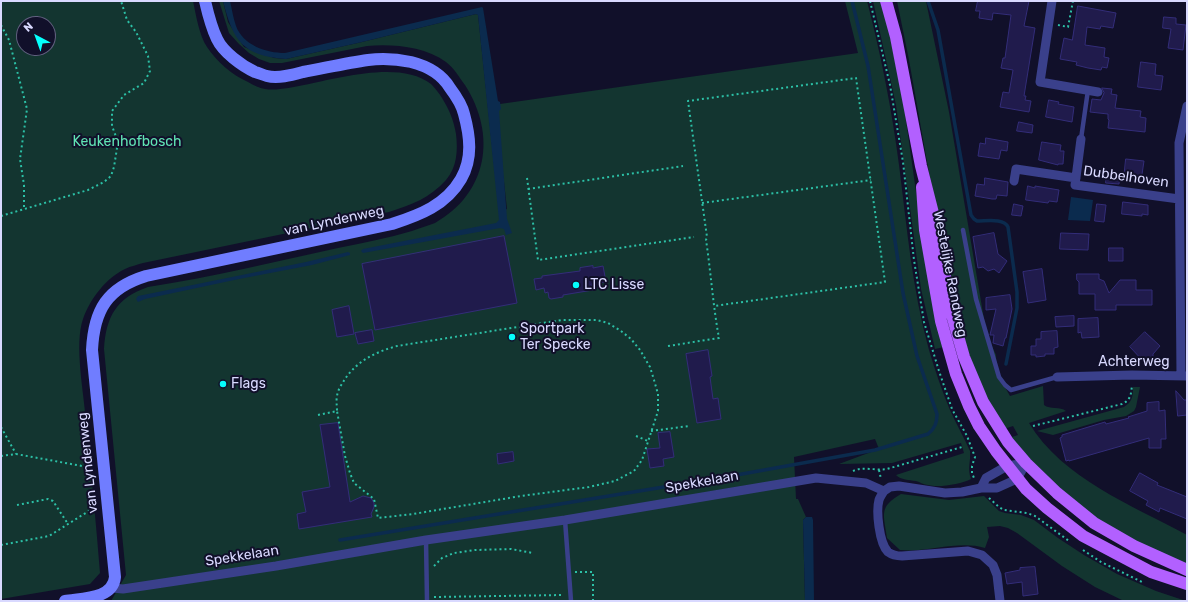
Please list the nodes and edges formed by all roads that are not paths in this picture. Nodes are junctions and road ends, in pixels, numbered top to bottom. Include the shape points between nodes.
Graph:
1 (205, 1) edge
2 (886, 1) edge
3 (1052, 1) edge
4 (1088, 90) junction
5 (1098, 92) dead end
6 (1187, 106) edge
7 (1081, 139) joint
8 (921, 166) junction
9 (1076, 178) junction
10 (1014, 181) dead end
11 (1179, 199) junction
12 (963, 230) dead end
13 (1184, 376) edge
14 (1057, 377) joint
15 (1026, 463) junction
16 (1007, 466) junction
17 (1017, 478) junction
18 (981, 488) junction
19 (884, 491) junction
20 (565, 520) junction
21 (426, 540) junction
22 (1187, 570) edge
23 (1187, 584) edge
24 (112, 588) junction
25 (427, 599) edge
26 (65, 601) edge
27 (571, 601) edge
28 (1000, 601) edge

1 - 24 street, van Lyndenweg via 217,40 242,64 267,76 284,76 379,59 421,64 437,73 447,83 464,111 470,157 466,172 457,186 427,211 411,218 146,276 130,281 116,290 106,301 95,323 92,350 115,577
2 - 8 main road, Westelijke Randweg via 896,37
3 - 4 street via 1040,82
4 - 5 street
4 - 7 lane
6 - 11 street, Achterweg via 1179,144
7 - 9 street, Dubbelhoven
8 - 15 main road, Westelijke Randweg via 936,225 952,315 964,357 983,402 1008,442
8 - 16 main road, Westelijke Randweg via 925,230 941,321 956,374 980,426
9 - 10 street, Dubbelhoven via 1016,169
9 - 11 street, Dubbelhoven via 1075,185
11 - 13 street, Achterweg
12 - 14 lane, Achterweg via 976,299 999,377 1011,390
13 - 14 street, Achterweg
15 - 16 street
15 - 17 street
15 - 22 main road, Westelijke Randweg via 1094,523 1134,546
16 - 17 main road, Westelijke Randweg
16 - 18 street via 986,478
17 - 18 street via 997,488
17 - 23 main road, Westelijke Randweg via 1047,508 1083,536 1151,572
18 - 19 street via 945,493 899,486
19 - 20 street, Spekkelaan via 866,484 816,478
19 - 28 street via 879,500 878,511 880,537 888,552 895,556 968,552 982,555 997,575
20 - 21 street, Spekkelaan
20 - 27 lane
21 - 24 street, Spekkelaan via 123,590
21 - 25 lane
24 - 26 street, Spekkelaan via 98,596

